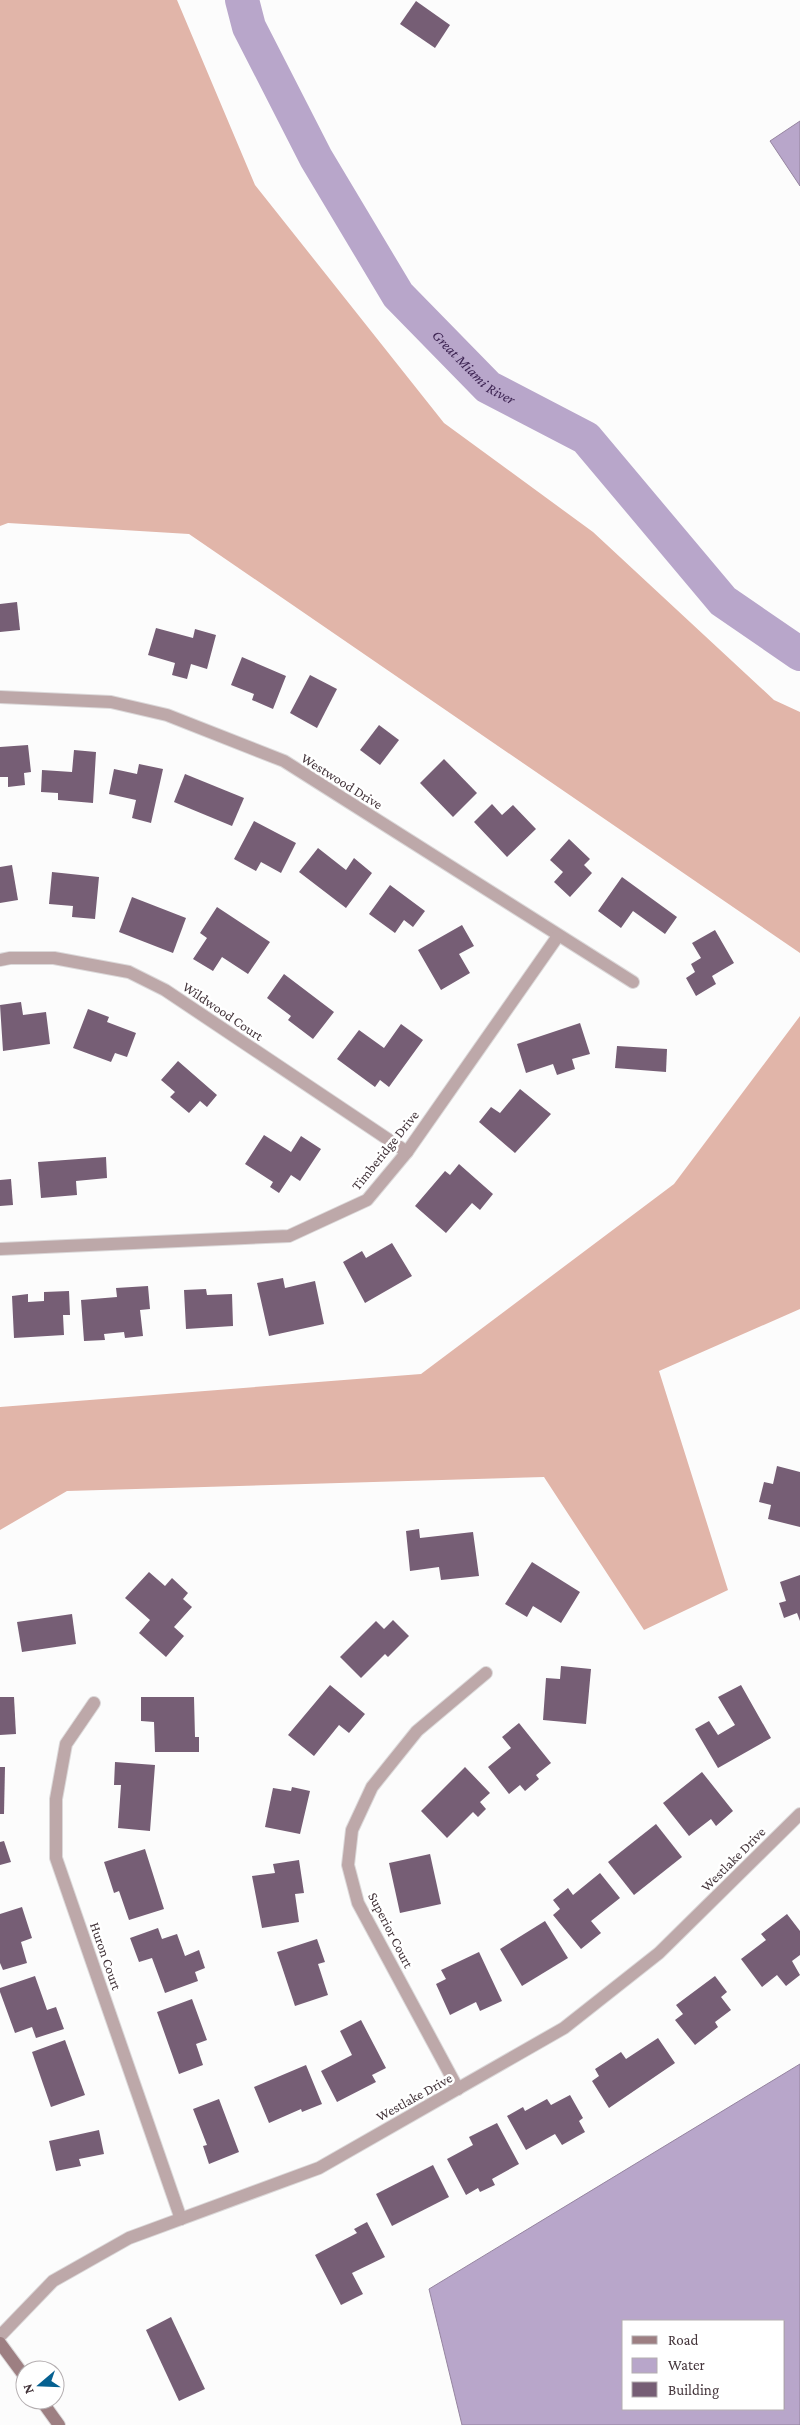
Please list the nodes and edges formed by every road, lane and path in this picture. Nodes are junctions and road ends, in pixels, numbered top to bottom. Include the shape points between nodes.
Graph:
1 (0, 697) edge
2 (558, 936) junction
3 (0, 960) edge
4 (633, 982) dead end
5 (406, 1152) junction
6 (0, 1249) edge
7 (486, 1673) dead end
8 (94, 1703) dead end
9 (800, 1814) edge
10 (458, 2090) junction
11 (180, 2219) junction
12 (0, 2336) edge
13 (0, 2343) edge
14 (15, 2363) edge
15 (48, 2410) edge
16 (59, 2425) edge

1 - 2 street, Westwood Drive via 111,702 167,715 284,761
2 - 4 street, Westwood Drive
2 - 5 street, Timberidge Drive
3 - 5 street, Wildwood Court via 54,958 129,972 166,990
5 - 6 street, Timberidge Drive via 367,1200 289,1236
7 - 10 street, Superior Court via 416,1731 372,1787 352,1830 348,1865 358,1903
8 - 11 street, Huron Court via 66,1744 56,1799 56,1858
9 - 10 street, Westlake Drive via 659,1953 564,2028
10 - 11 street, Westlake Drive via 319,2168
11 - 12 street, Westlake Drive via 129,2238 53,2281
13 - 14 main road
15 - 16 main road

